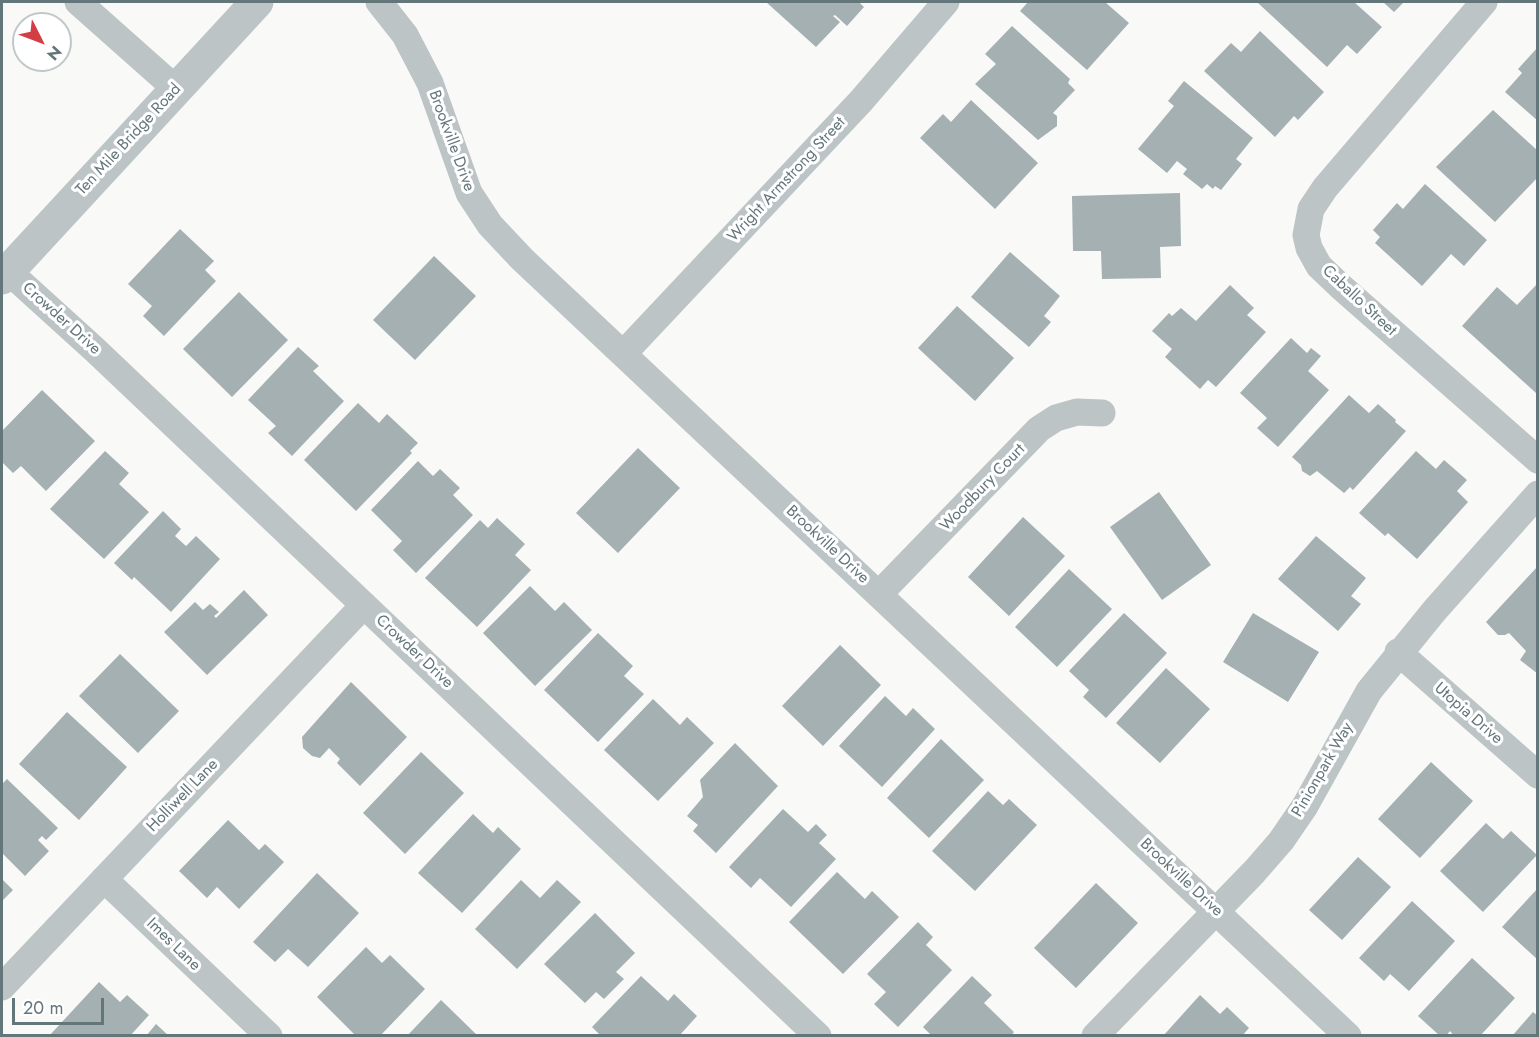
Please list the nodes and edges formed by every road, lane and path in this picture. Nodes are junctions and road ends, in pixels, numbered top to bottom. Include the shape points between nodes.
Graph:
1 (78, 2) edge
2 (257, 2) edge
3 (380, 2) edge
4 (946, 2) edge
5 (1484, 2) edge
6 (176, 89) junction
7 (5, 275) edge
8 (622, 354) junction
9 (1102, 413) dead end
10 (1538, 460) edge
11 (1538, 494) edge
12 (879, 594) junction
13 (364, 605) junction
14 (1398, 652) junction
15 (1538, 775) edge
16 (104, 879) junction
17 (1217, 912) junction
18 (2, 987) edge
19 (269, 1035) edge
20 (818, 1035) edge
21 (1095, 1035) edge
22 (1348, 1035) edge

1 - 6 street
2 - 6 street, Ten Mile Bridge Road
3 - 8 street, Brookville Drive via 405,35 430,83 469,193 490,225
4 - 8 street, Wright Armstrong Street via 861,101
5 - 10 street, Caballo Street via 1325,188 1311,209 1306,235 1319,266
6 - 7 street, Ten Mile Bridge Road
7 - 13 street, Crowder Drive via 102,357
8 - 12 street, Brookville Drive
9 - 12 street, Woodbury Court via 1077,412 1056,418 1039,429
11 - 14 street, Pinionpark Way
12 - 17 street, Brookville Drive
13 - 16 street, Holliwell Lane
13 - 20 street, Crowder Drive
14 - 15 street, Utopia Drive
14 - 17 street, Pinionpark Way via 1369,691 1305,806 1254,873
16 - 18 street, Holliwell Lane
16 - 19 street, Imes Lane
17 - 21 street, Pinionpark Way
17 - 22 street, Brookville Drive

